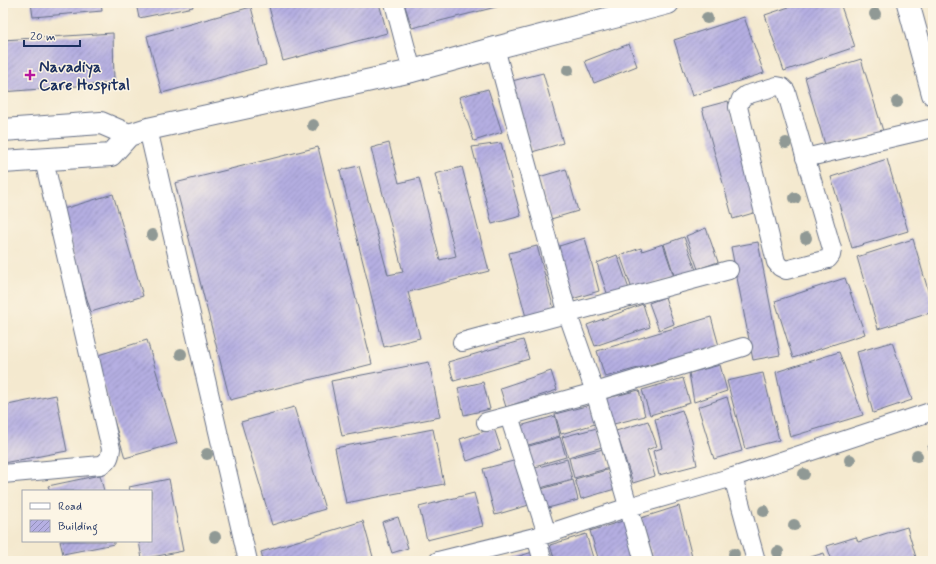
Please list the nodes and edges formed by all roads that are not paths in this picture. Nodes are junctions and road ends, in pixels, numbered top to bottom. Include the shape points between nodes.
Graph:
1 (394, 3) edge
2 (668, 3) edge
3 (908, 3) edge
4 (495, 48) junction
5 (412, 71) junction
6 (933, 94) edge
7 (933, 128) edge
8 (3, 130) edge
9 (139, 132) junction
10 (805, 158) junction
11 (44, 160) junction
12 (3, 162) edge
13 (729, 270) dead end
14 (568, 315) junction
15 (462, 342) dead end
16 (743, 347) dead end
17 (595, 392) junction
18 (933, 412) edge
19 (509, 416) junction
20 (486, 422) dead end
21 (3, 474) edge
22 (734, 477) junction
23 (630, 507) junction
24 (541, 536) junction
25 (445, 560) edge
26 (248, 561) edge
27 (543, 561) edge
28 (644, 561) edge
29 (756, 561) edge

1 - 5 street
2 - 4 street
3 - 6 street
4 - 5 street
4 - 14 street
5 - 9 street
7 - 10 street
8 - 9 street via 101,123
9 - 11 street via 111,155
9 - 26 street
10 - 10 street via 832,249 831,255 828,259 786,270 776,262 738,107 741,99 746,95 776,86 782,87 786,91
11 - 12 street
11 - 21 street via 111,449 107,462 101,465
13 - 14 street
14 - 15 street
14 - 17 street
16 - 17 street
17 - 19 street
17 - 23 street
18 - 22 street
19 - 20 street
19 - 24 street
22 - 23 street
22 - 29 street
23 - 24 street
23 - 28 street
24 - 25 street
24 - 27 street

